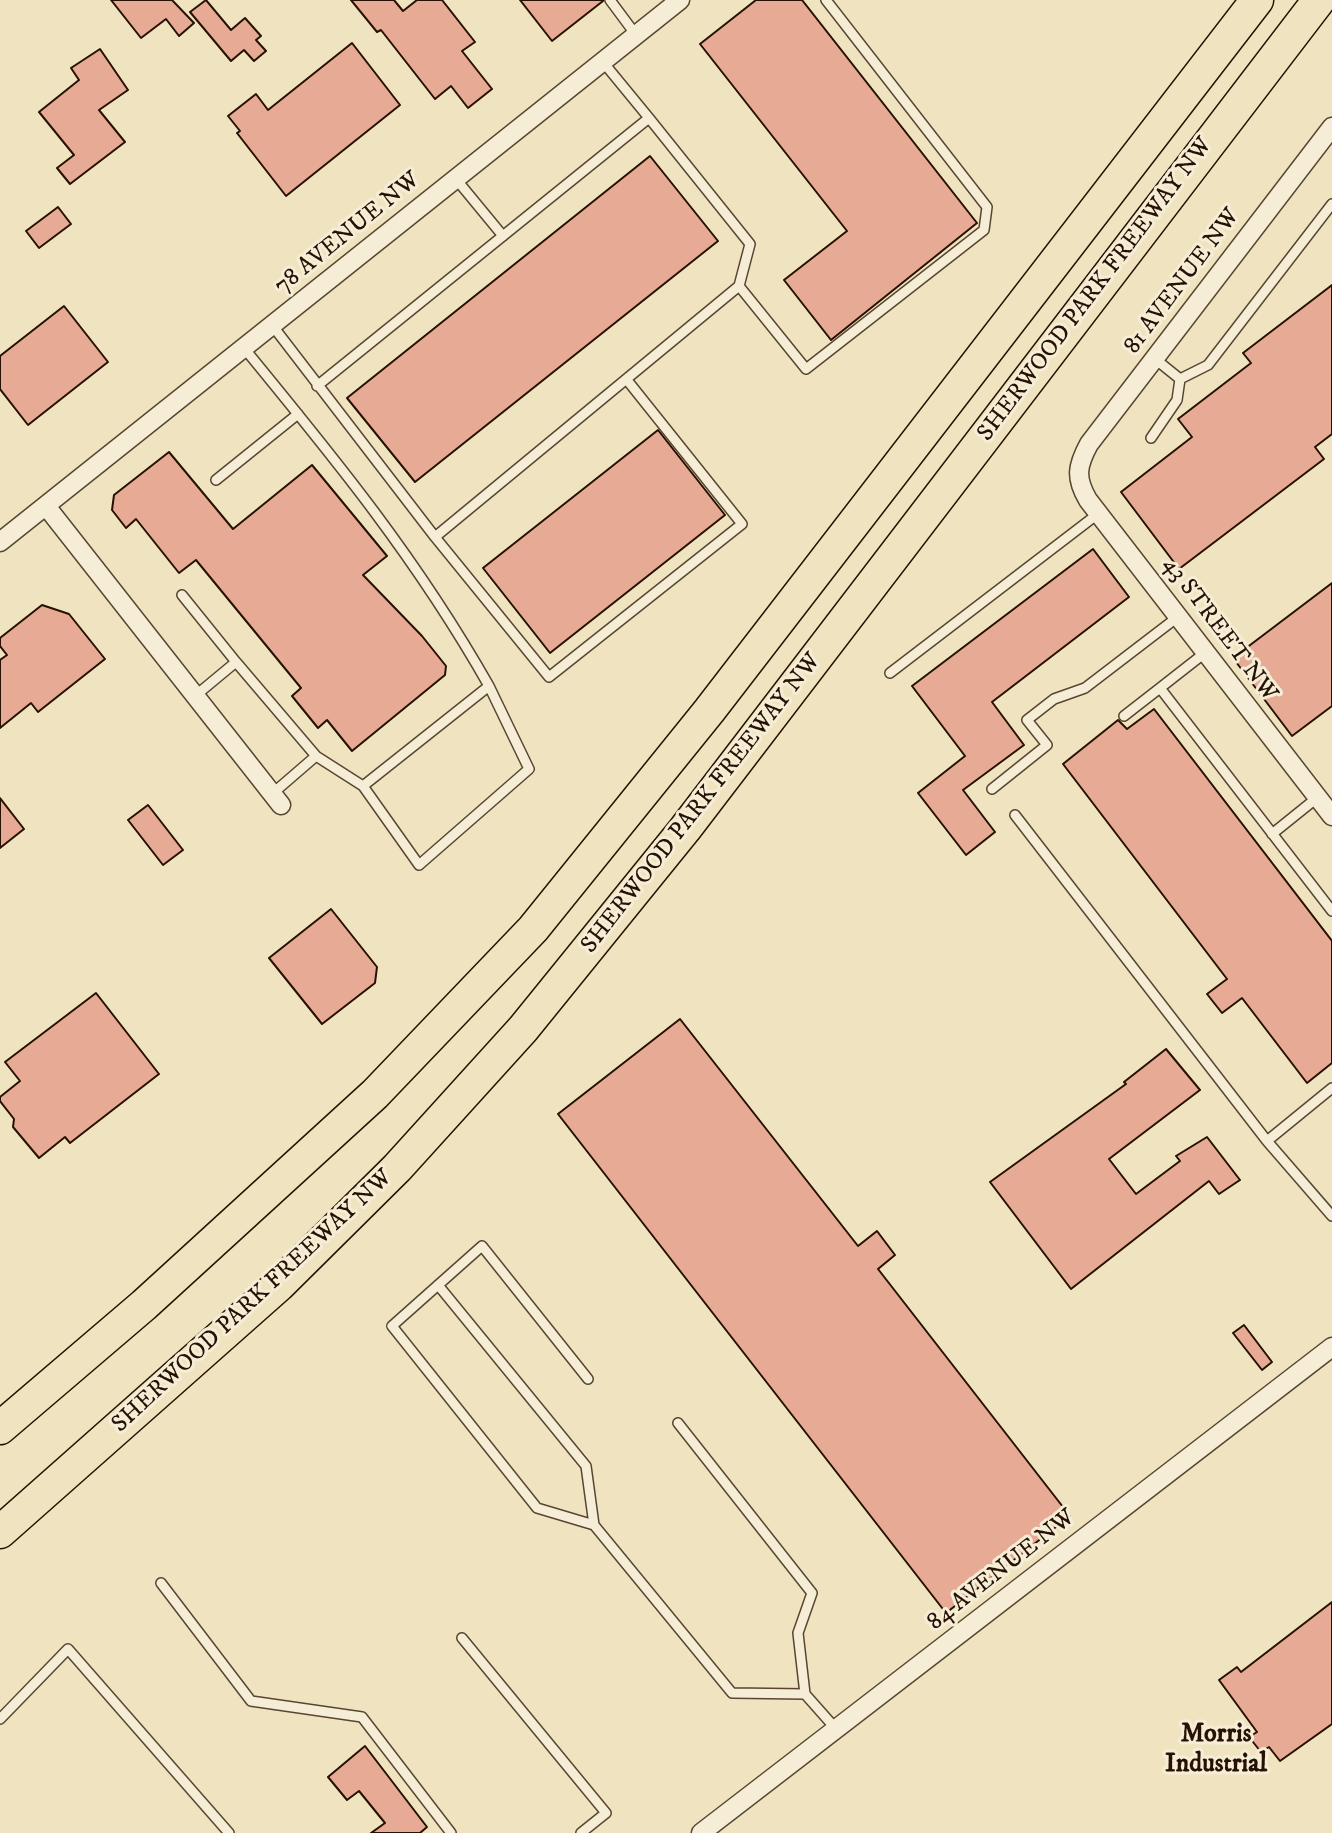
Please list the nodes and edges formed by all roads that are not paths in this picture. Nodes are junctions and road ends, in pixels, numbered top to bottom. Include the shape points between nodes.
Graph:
1 (610, 0) edge
2 (680, 0) edge
3 (826, 0) edge
4 (1257, 0) edge
5 (1319, 0) edge
6 (636, 35) junction
7 (603, 61) junction
8 (649, 118) junction
9 (1332, 127) edge
10 (456, 179) junction
11 (1332, 204) edge
12 (503, 236) junction
13 (739, 286) junction
14 (272, 325) junction
15 (244, 348) junction
16 (1154, 358) junction
17 (1180, 379) junction
18 (627, 380) junction
19 (317, 386) junction
20 (298, 414) junction
21 (1151, 438) dead end
22 (1077, 469) joint
23 (216, 480) dead end
24 (46, 506) junction
25 (1099, 513) junction
26 (435, 537) junction
27 (0, 542) edge
28 (182, 595) dead end
29 (1179, 616) junction
30 (1206, 652) junction
31 (236, 662) junction
32 (890, 673) dead end
33 (489, 686) junction
34 (1160, 688) junction
35 (195, 696) junction
36 (1124, 716) dead end
37 (316, 756) junction
38 (363, 786) junction
39 (992, 789) dead end
40 (277, 800) joint
41 (1326, 804) edge
42 (1015, 815) dead end
43 (1272, 834) junction
44 (1332, 911) edge
45 (1332, 1088) edge
46 (1267, 1141) junction
47 (1332, 1216) edge
48 (438, 1285) junction
49 (144, 1305) junction
50 (1332, 1347) edge
51 (588, 1379) dead end
52 (0, 1405) edge
53 (678, 1423) dead end
54 (0, 1428) edge
55 (594, 1525) junction
56 (0, 1532) edge
57 (161, 1583) dead end
58 (462, 1638) dead end
59 (805, 1694) junction
60 (0, 1719) edge
61 (836, 1729) junction
62 (229, 1833) edge
63 (451, 1833) edge
64 (581, 1833) edge
65 (701, 1833) edge

1 - 6 lane
2 - 6 street, 78 AVENUE NW
3 - 13 lane via 987,207 988,219 984,230 806,369
4 - 49 highway, SHERWOOD PARK FREEWAY NW via 709,711 533,929 375,1094
5 - 56 highway, SHERWOOD PARK FREEWAY NW via 705,803 523,1029 397,1168 279,1285
6 - 7 street, 78 AVENUE NW
7 - 8 lane
7 - 10 street, 78 AVENUE NW
8 - 12 lane
8 - 13 lane via 750,244
9 - 16 street, 81 AVENUE NW
10 - 12 lane
10 - 14 street, 78 AVENUE NW
11 - 17 lane via 1208,365
12 - 19 lane
13 - 18 lane
14 - 15 street, 78 AVENUE NW
14 - 19 lane
15 - 20 lane
15 - 24 street, 78 AVENUE NW
16 - 17 lane
16 - 22 street, 81 AVENUE NW via 1089,444
17 - 21 lane via 1177,400
18 - 26 lane
18 - 26 lane via 742,524 549,677
19 - 26 lane
20 - 23 lane
20 - 33 lane via 384,520 446,609
22 - 25 street, 43 STREET NW via 1081,487
24 - 27 street, 78 AVENUE NW
24 - 35 street
25 - 29 street, 43 STREET NW
25 - 32 lane
28 - 31 lane
29 - 30 street, 43 STREET NW
29 - 39 lane via 1085,688 1054,699 1027,720 1047,745
30 - 34 lane
30 - 41 street, 43 STREET NW
31 - 35 lane
31 - 37 lane
33 - 38 lane
33 - 38 lane via 529,769 419,865
34 - 36 lane
34 - 43 lane
35 - 40 street
37 - 38 lane
37 - 40 lane
41 - 43 lane
42 - 46 lane
43 - 44 lane
45 - 46 lane
46 - 47 lane
48 - 51 lane via 482,1246
48 - 55 lane via 586,1466
48 - 55 lane via 392,1326 537,1508
49 - 52 highway
49 - 54 highway, SHERWOOD PARK FREEWAY NW
50 - 61 street, 84 AVENUE NW
53 - 59 lane via 812,1593 798,1633
55 - 59 lane via 732,1693
57 - 63 lane via 251,1701 362,1717
58 - 64 lane via 606,1813
59 - 61 lane
60 - 62 lane via 68,1649
61 - 65 street, 84 AVENUE NW

